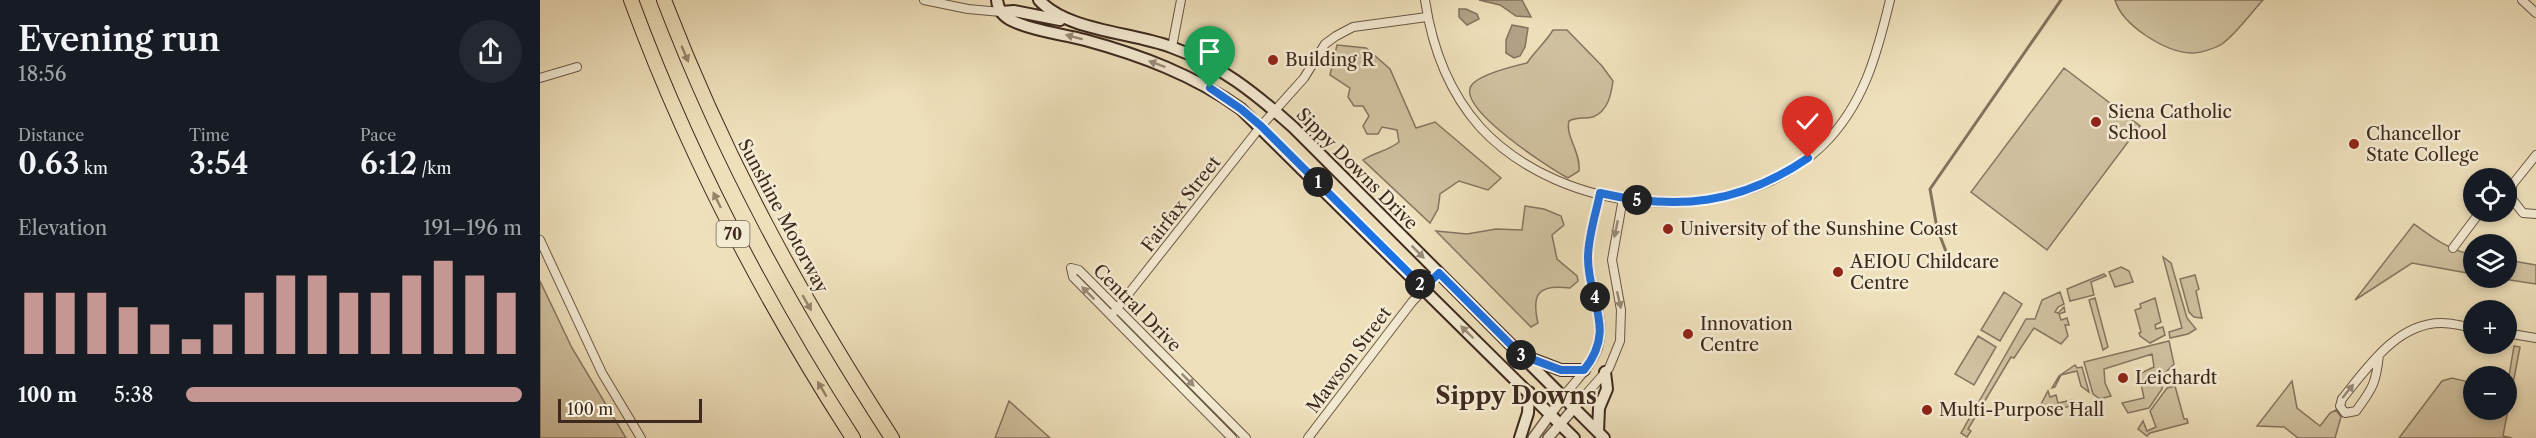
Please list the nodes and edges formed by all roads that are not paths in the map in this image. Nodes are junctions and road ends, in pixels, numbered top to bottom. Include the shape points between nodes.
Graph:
1 (631, 0) edge
2 (664, 0) edge
3 (924, 0) edge
4 (997, 0) edge
5 (1012, 0) edge
6 (1039, 0) edge
7 (1181, 0) edge
8 (1425, 0) edge
9 (1890, 0) edge
10 (2522, 0) edge
11 (1001, 12) junction
12 (2536, 13) edge
13 (1427, 17) junction
14 (1070, 21) junction
15 (1172, 47) junction
16 (577, 67) dead end
17 (540, 78) edge
18 (1274, 110) junction
19 (1261, 126) junction
20 (2536, 155) edge
21 (2517, 178) edge
22 (1600, 193) junction
23 (1623, 198) junction
24 (2517, 207) edge
25 (2536, 214) edge
26 (2472, 222) edge
27 (540, 240) edge
28 (2453, 248) dead end
29 (1439, 273) junction
30 (1424, 288) junction
31 (1114, 313) junction
32 (2463, 326) edge
33 (2517, 335) edge
34 (2536, 338) edge
35 (1521, 355) junction
36 (2379, 355) junction
37 (1584, 370) junction
38 (1605, 372) junction
39 (1529, 392) junction
40 (1563, 397) junction
41 (1574, 408) junction
42 (1551, 415) junction
43 (1560, 424) junction
44 (1601, 435) edge
45 (641, 438) edge
46 (854, 438) edge
47 (892, 438) edge
48 (1232, 438) edge
49 (1246, 438) edge
50 (1308, 438) edge
51 (1520, 438) edge
52 (1533, 438) edge
53 (1548, 438) edge
54 (1574, 438) edge

46 -> 1 highway, 70 via 729,227 672,104
2 -> 47 highway, Sunshine Motorway / 70 via 723,142 773,242
3 - 11 street
4 - 11 main road
5 - 11 main road via 1009,8
6 - 14 main road, Sippy Downs Drive
7 - 15 street
8 - 13 street
9 - 23 street via 1879,49 1865,84 1832,135 1808,158 1762,184 1714,199 1671,203
10 - 12 street
11 - 14 main road
19 -> 11 main road, Sippy Downs Drive via 1223,96 1182,74 1088,41 1017,23
13 - 18 street, Fairfax Street via 1365,25 1336,36 1320,50 1304,78
13 - 22 street via 1447,77 1481,127 1532,168
14 - 15 main road, Sippy Downs Drive
15 - 18 main road, Sippy Downs Drive via 1234,78
16 - 17 street
18 - 19 street, Fairfax Street
18 -> 29 main road, Sippy Downs Drive
19 - 30 main road, Sippy Downs Drive
19 - 31 street, Fairfax Street
20 - 21 street
22 - 23 street
22 - 37 street via 1588,256 1601,332 1597,350
23 -> 38 street via 1612,260 1622,329 1617,351
24 - 25 street via 2523,213
26 - 28 street
27 - 45 street via 602,373
29 - 30 street, Mawson Street
29 - 35 main road, Sippy Downs Drive
39 -> 30 main road, Sippy Downs Drive
30 - 50 street, Mawson Street
31 -> 31 street, Central Drive via 1073,277 1071,268 1078,270
31 - 48 street, Central Drive
31 -> 49 street, Central Drive
32 - 36 street via 2442,323 2422,327 2396,340
33 - 34 street
35 - 37 main road via 1561,370
35 - 40 main road, Sippy Downs Drive
36 -> 36 street via 2372,389 2356,411 2345,413 2340,406 2342,399
37 - 40 street
38 - 41 street
38 - 44 main road via 1607,389 1599,408
39 - 42 main road, Sippy Downs Drive
39 - 51 main road via 1528,413
40 - 41 main road, Sippy Downs Drive
40 - 42 street
41 - 43 street
41 - 44 main road, Sippy Downs Drive
42 - 43 main road, Sippy Downs Drive
42 - 52 street
43 - 53 street
43 - 54 main road, Sippy Downs Drive

